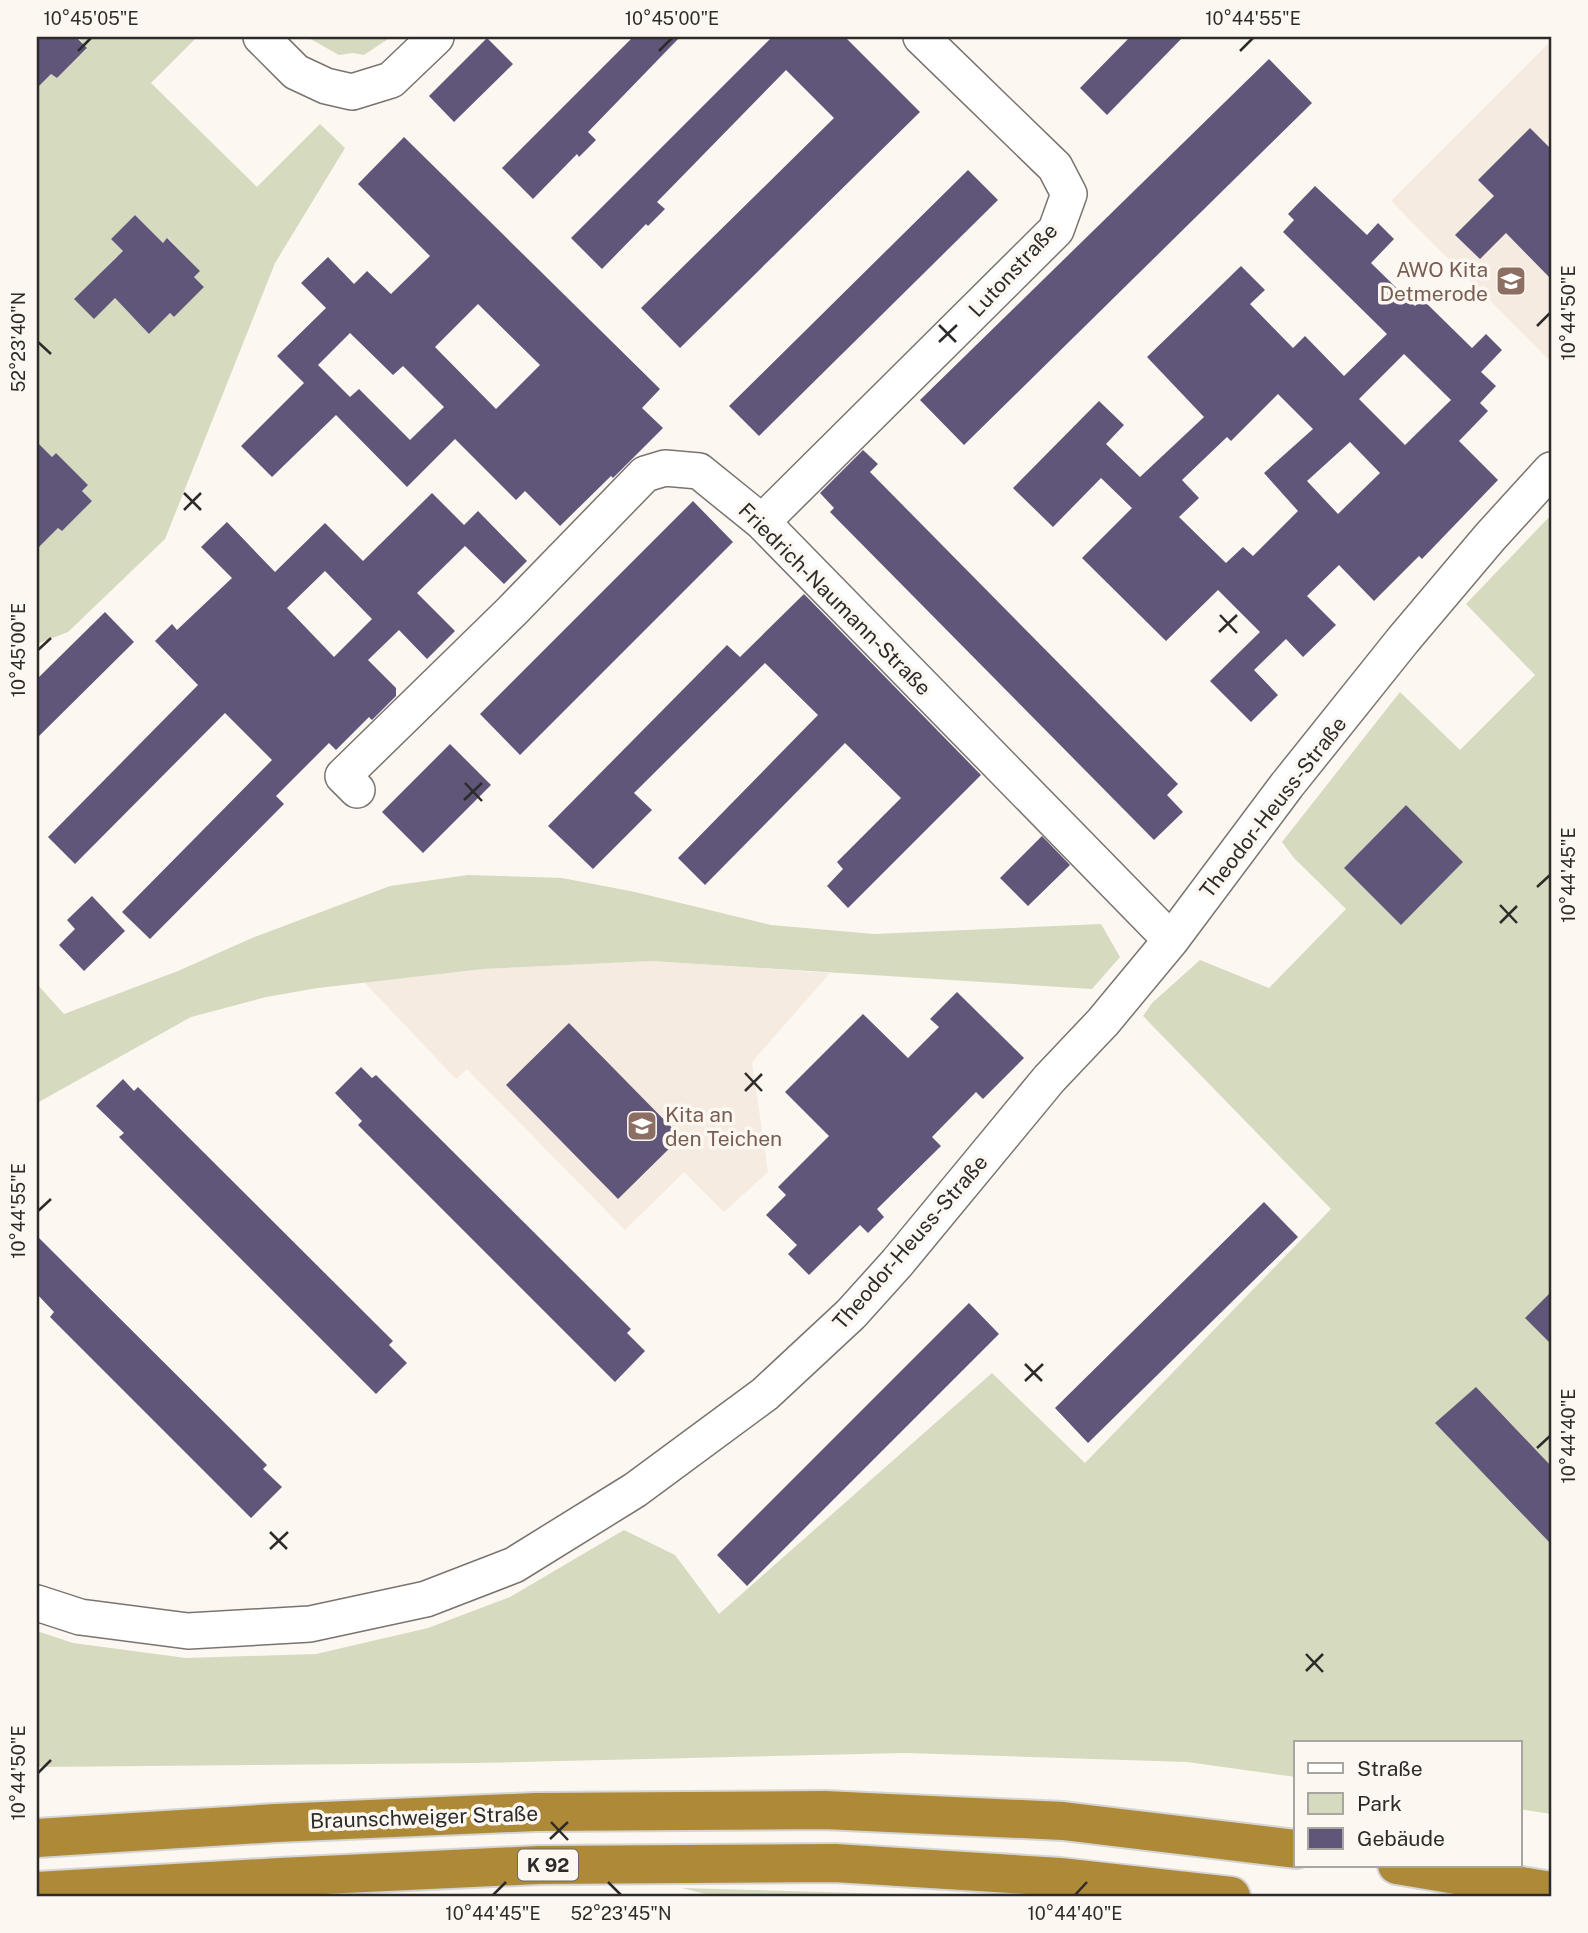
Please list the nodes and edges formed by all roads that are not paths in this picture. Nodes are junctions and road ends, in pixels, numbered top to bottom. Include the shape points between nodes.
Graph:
1 (261, 37) edge
2 (436, 37) edge
3 (920, 37) edge
4 (1551, 470) edge
5 (762, 522) junction
6 (357, 790) dead end
7 (1171, 940) junction
8 (37, 1603) edge
9 (37, 1838) edge
10 (1294, 1849) edge
11 (1409, 1867) edge
12 (37, 1891) edge
13 (1551, 1891) edge
14 (1231, 1896) edge

1 - 2 street via 296,72 352,92 391,80
3 - 5 street, Lutonstraße via 1055,167 1069,194 1056,230
4 - 7 street, Theodor-Heuss-Straße via 1402,640
5 - 6 street, Friedrich-Naumann-Straße via 699,471 665,468 645,474 343,776
5 - 7 street, Friedrich-Naumann-Straße
7 - 8 street, Theodor-Heuss-Straße via 851,1314 754,1402 635,1490 514,1565 426,1599 310,1624 188,1631 79,1617
9 - 10 highway, Braunschweiger Straße via 536,1812 824,1810 1063,1821
11 - 13 highway
12 - 14 highway, K 92 via 539,1865 835,1863 1060,1877

